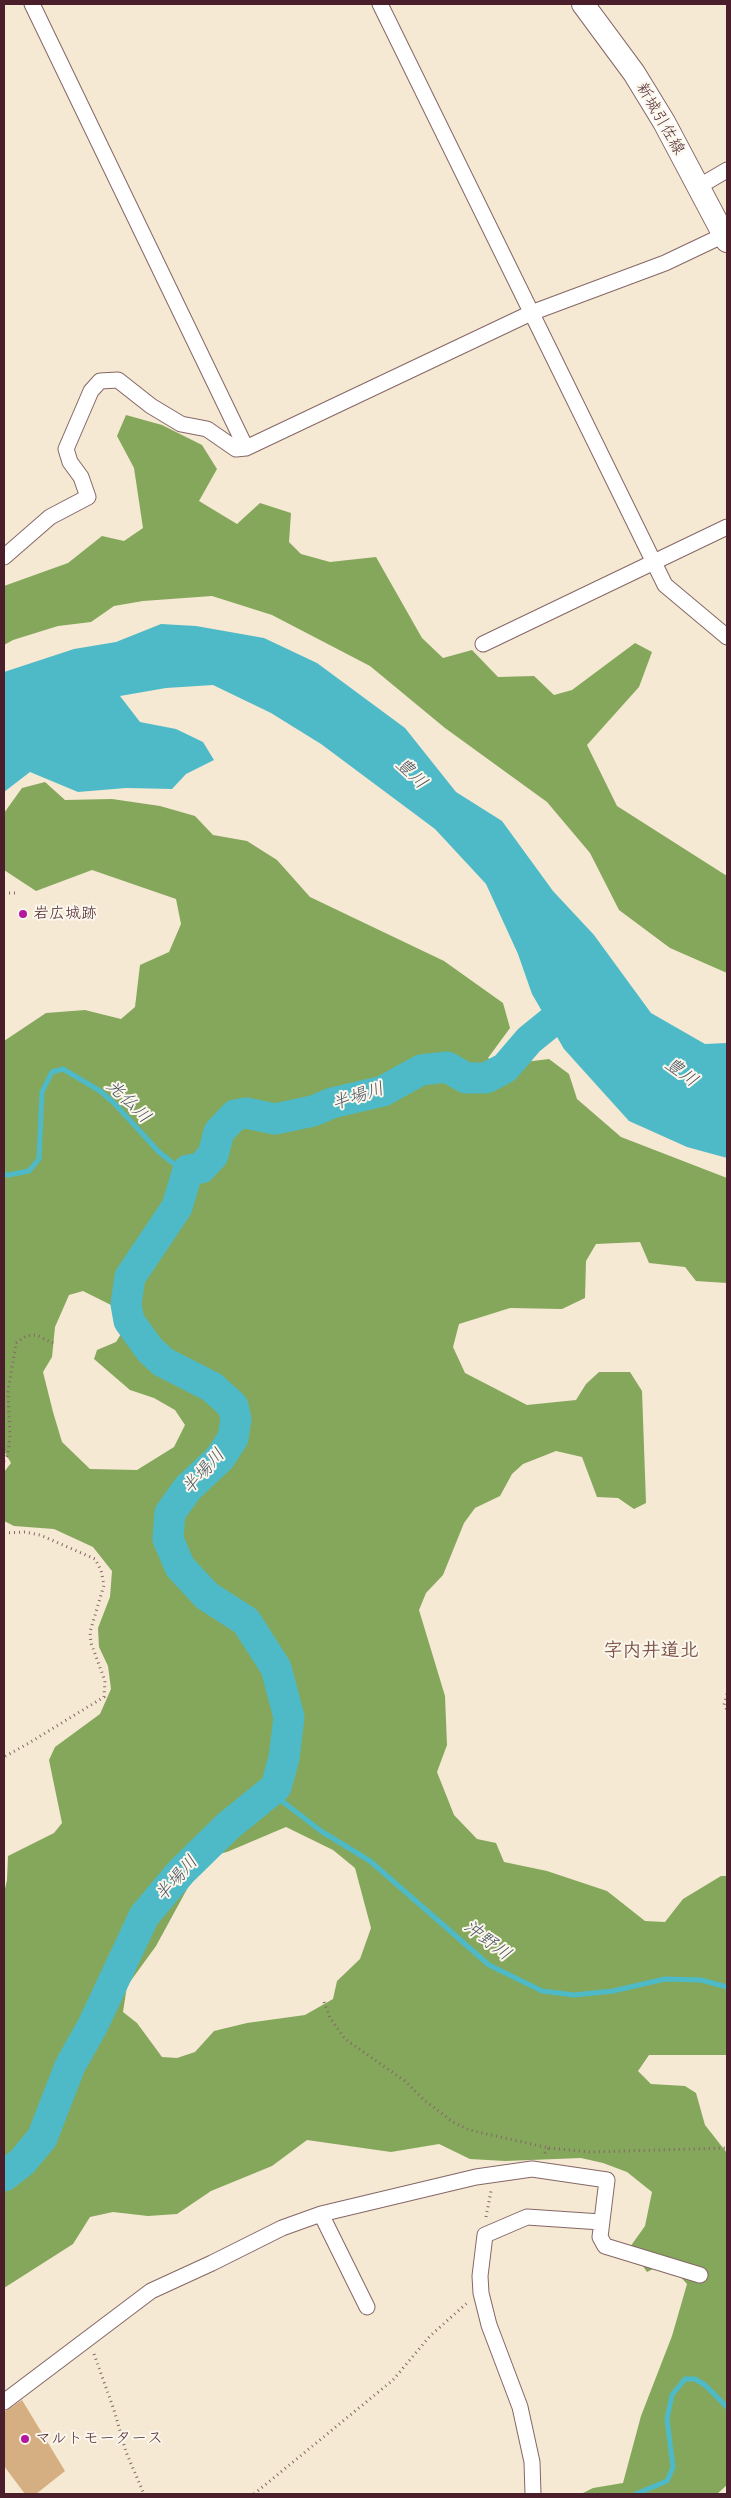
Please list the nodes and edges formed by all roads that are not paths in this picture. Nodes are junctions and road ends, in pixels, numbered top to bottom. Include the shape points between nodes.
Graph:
1 (32, 4) edge
2 (380, 4) edge
3 (583, 4) edge
4 (727, 170) edge
5 (698, 186) junction
6 (726, 238) edge
7 (531, 313) junction
8 (246, 448) junction
9 (727, 527) edge
10 (4, 557) edge
11 (654, 563) junction
12 (727, 637) edge
13 (483, 644) dead end
14 (321, 2214) junction
15 (601, 2222) junction
16 (700, 2275) dead end
17 (367, 2307) dead end
18 (4, 2402) edge
19 (533, 2494) edge

1 - 8 street
2 - 7 street
3 - 5 main road, 新城引佐線 via 634,74
4 - 5 street
5 - 6 main road, 新城引佐線
6 - 7 street
7 - 8 street
7 - 11 street
8 - 10 street via 236,449 207,429 181,424 118,380 100,380 90,391 66,449 88,496 50,517
9 - 11 street
11 - 12 street via 665,585
11 - 13 street
14 - 15 street via 411,2191 532,2169 607,2180
14 - 17 street
14 - 18 street via 282,2228 151,2291
15 - 16 street via 600,2236 605,2246
15 - 19 street via 526,2217 485,2235 481,2293 489,2325 522,2415 532,2462

